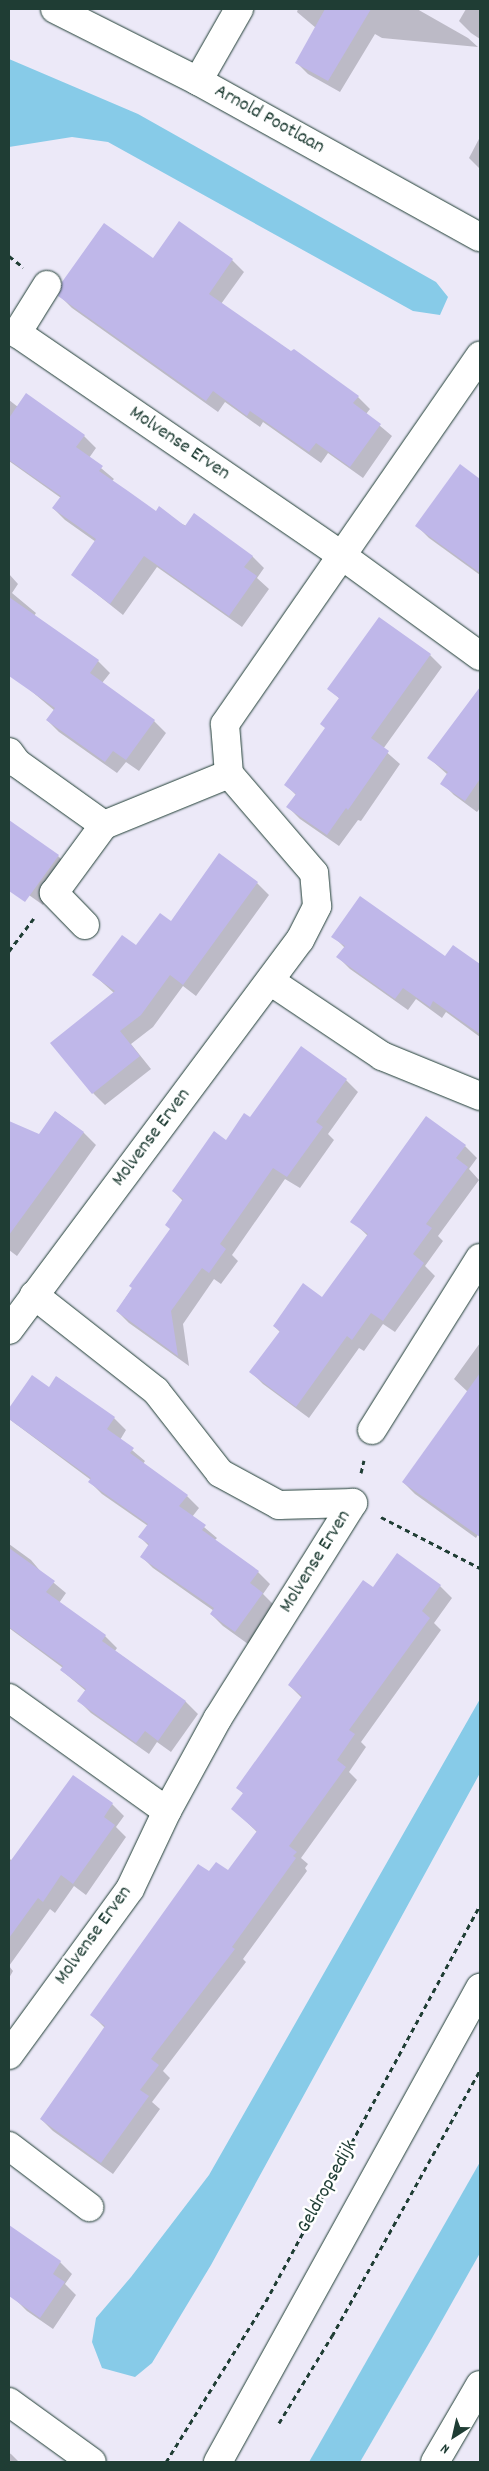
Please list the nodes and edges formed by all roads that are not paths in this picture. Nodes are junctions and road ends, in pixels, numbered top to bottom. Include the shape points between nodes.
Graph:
1 (55, 9) edge
2 (239, 9) edge
3 (198, 81) junction
4 (480, 237) edge
5 (47, 285) dead end
6 (13, 339) edge
7 (480, 356) edge
8 (341, 555) junction
9 (480, 656) edge
10 (9, 752) edge
11 (229, 774) junction
12 (104, 825) junction
13 (85, 925) dead end
14 (270, 981) junction
15 (480, 1096) edge
16 (480, 1258) edge
17 (34, 1296) junction
18 (9, 1330) edge
19 (372, 1430) road end
20 (9, 1698) edge
21 (167, 1811) junction
22 (480, 1988) edge
23 (9, 2055) edge
24 (9, 2146) edge
25 (89, 2207) dead end
26 (480, 2385) edge
27 (9, 2402) edge
28 (92, 2462) edge
29 (218, 2462) edge
30 (436, 2462) edge

1 - 3 street, Arnold Pootlaan
2 - 3 street
3 - 4 street, Arnold Pootlaan
5 - 6 street, Molvense Erven
6 - 8 street, Molvense Erven
7 - 8 street
8 - 9 street, Molvense Erven
8 - 11 street via 225,724
10 - 12 street via 17,763
11 - 12 street
11 - 14 street, Molvense Erven via 314,873 317,906 300,940
12 - 13 street via 54,893
14 - 15 street via 382,1056
14 - 17 street, Molvense Erven
16 - 19 street
17 - 18 street, Molvense Erven
17 - 21 street, Molvense Erven via 156,1391 220,1473 279,1506 353,1503 218,1718
20 - 21 street
21 - 23 street, Molvense Erven via 130,1888
22 - 29 street, Geldropsedijk
24 - 25 street
26 - 30 street
27 - 28 street

